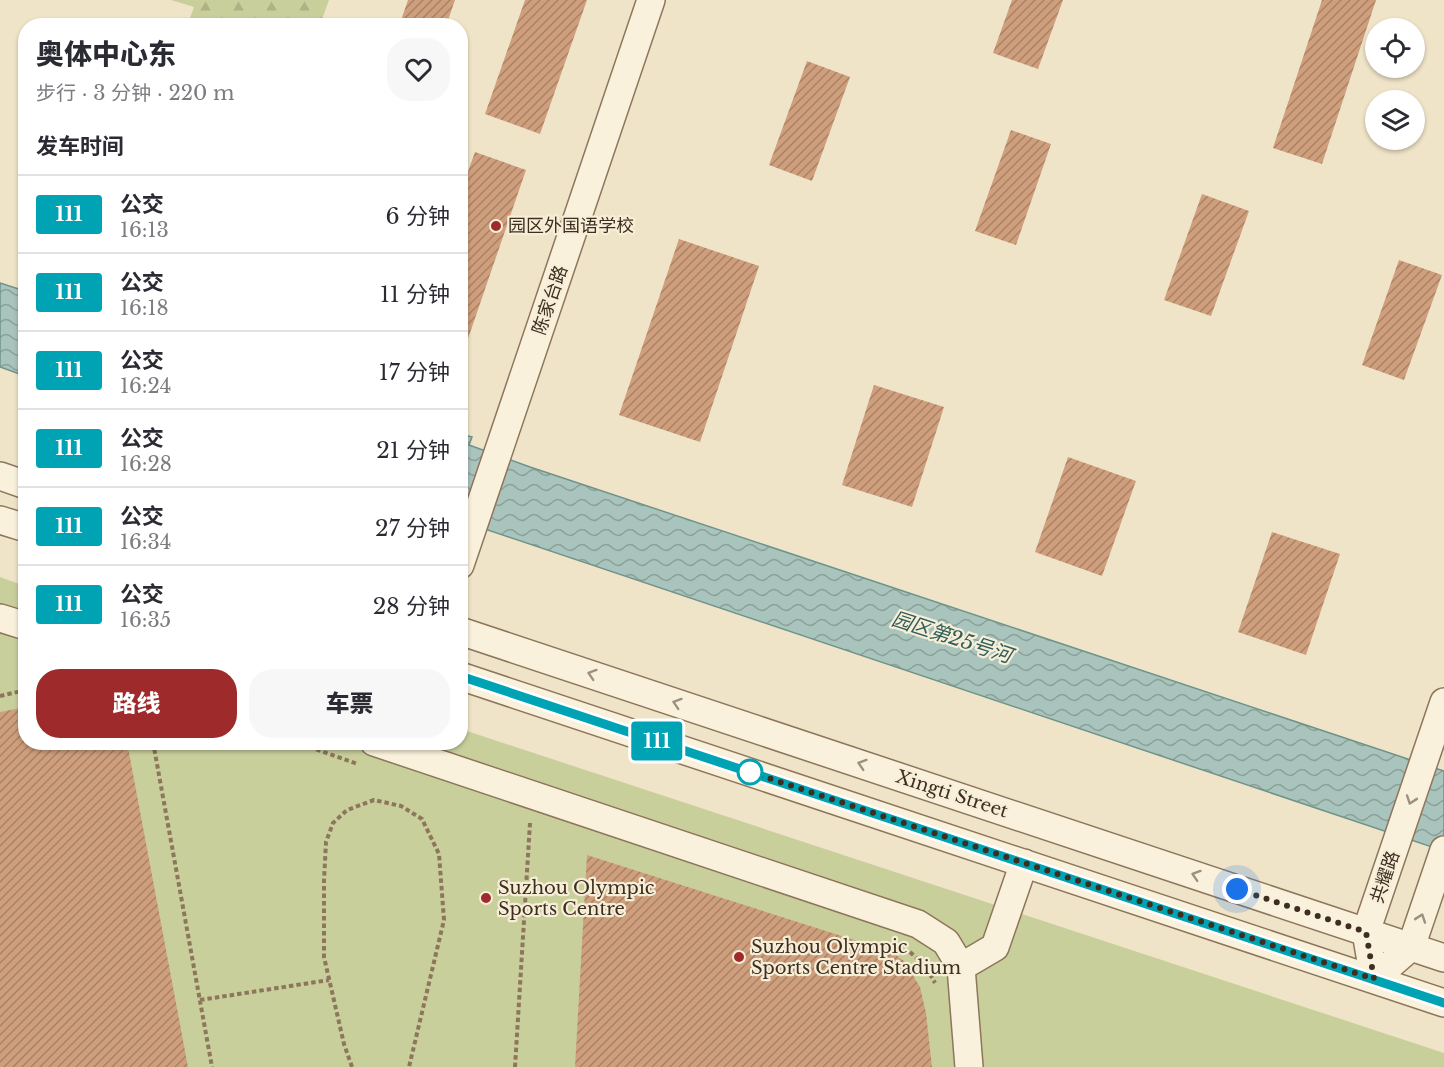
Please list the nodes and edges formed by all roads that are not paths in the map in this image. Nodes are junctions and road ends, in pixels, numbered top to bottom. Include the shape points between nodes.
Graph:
1 (651, 0) edge
2 (0, 476) edge
3 (18, 482) edge
4 (0, 520) edge
5 (18, 526) edge
6 (468, 542) edge
7 (0, 618) edge
8 (18, 624) edge
9 (468, 634) edge
10 (468, 679) edge
11 (1444, 702) edge
12 (368, 754) edge
13 (1443, 852) edge
14 (1024, 863) junction
15 (1366, 932) junction
16 (1411, 947) junction
17 (1444, 958) edge
18 (961, 968) junction
19 (1374, 979) junction
20 (1444, 1003) edge
21 (969, 1067) edge

1 - 6 street, 陈家台路
2 - 3 street
4 - 5 street
7 - 8 street
15 -> 9 street, Xingti Street
10 - 14 street
11 -> 15 street, 共耀路
12 - 18 street via 918,924 946,942
16 -> 13 street
14 - 18 street via 995,947
14 - 19 street
15 - 16 street, Xingti Street
15 - 19 street, 共耀路
16 - 17 street, Xingti Street
16 - 19 street
18 - 21 street
19 - 20 street

